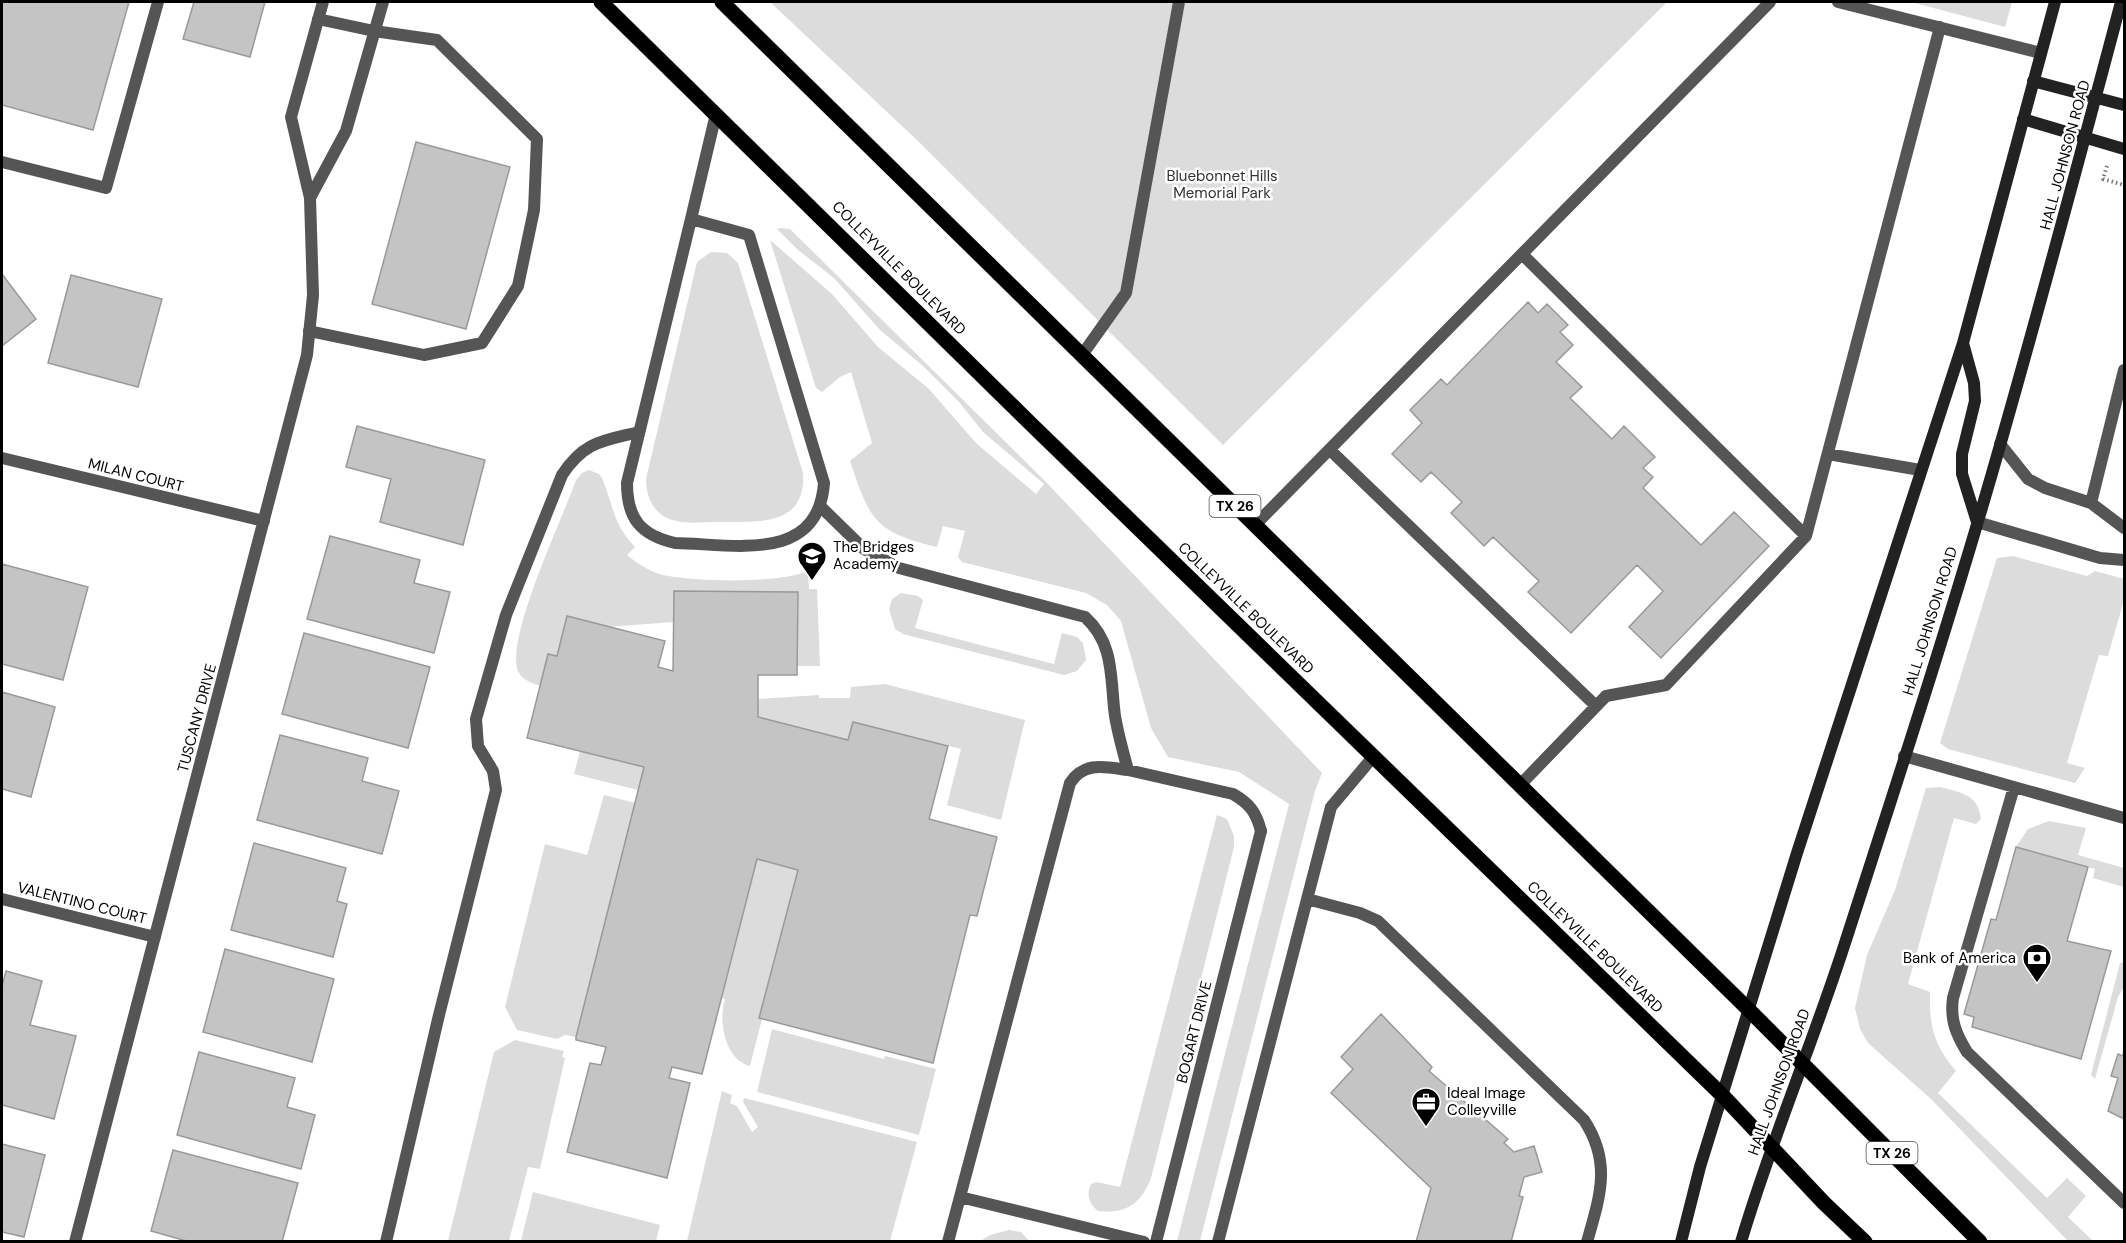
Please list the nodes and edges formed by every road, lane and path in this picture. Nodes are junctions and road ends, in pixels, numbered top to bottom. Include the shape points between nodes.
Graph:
1 (158, 2) edge
2 (323, 2) edge
3 (382, 2) edge
4 (601, 2) edge
5 (722, 2) edge
6 (1179, 2) edge
7 (1770, 2) edge
8 (1838, 2) edge
9 (2055, 2) edge
10 (2121, 2) edge
11 (318, 19) junction
12 (1940, 27) junction
13 (374, 30) junction
14 (2041, 53) junction
15 (2033, 81) junction
16 (2096, 97) junction
17 (2124, 105) edge
18 (716, 114) junction
19 (2023, 119) junction
20 (2086, 138) junction
21 (2124, 149) edge
22 (2, 162) edge
23 (2103, 179) dead end
24 (2124, 184) edge
25 (310, 198) junction
26 (691, 219) junction
27 (1523, 255) junction
28 (309, 331) junction
29 (1963, 344) junction
30 (1082, 355) junction
31 (2124, 370) edge
32 (639, 432) junction
33 (2000, 444) junction
34 (1330, 450) junction
35 (1828, 454) junction
36 (2, 458) edge
37 (1920, 470) junction
38 (2091, 503) junction
39 (820, 506) junction
40 (264, 521) junction
41 (1977, 522) junction
42 (1255, 525) junction
43 (2124, 528) edge
44 (1806, 536) junction
45 (2124, 560) edge
46 (1596, 706) junction
47 (1904, 756) junction
48 (1373, 757) junction
49 (1128, 770) junction
50 (1520, 785) junction
51 (2014, 787) junction
52 (2124, 818) edge
53 (2, 899) edge
54 (1307, 899) junction
55 (155, 937) junction
56 (1749, 1010) junction
57 (1803, 1065) junction
58 (1723, 1096) junction
59 (1771, 1144) junction
60 (960, 1197) junction
61 (2124, 1203) edge
62 (75, 1242) edge
63 (386, 1242) edge
64 (948, 1242) edge
65 (1144, 1242) edge
66 (1156, 1242) edge
67 (1218, 1242) edge
68 (1587, 1242) edge
69 (1681, 1242) edge
70 (1741, 1242) edge
71 (1865, 1242) edge
72 (1980, 1242) edge

1 - 22 street via 106,188
2 - 11 street, TUSCANY DRIVE
3 - 13 street
4 - 18 main road, COLLEYVILLE BOULEVARD
5 - 30 main road, TX 26
6 - 30 street via 1126,293
7 - 27 street
8 - 12 street
9 - 14 main road
10 - 16 main road, HALL JOHNSON ROAD
11 - 13 street
11 - 25 street, TUSCANY DRIVE via 291,117
12 - 14 street
12 - 35 street
13 - 25 street via 346,131
13 - 28 street via 437,40 537,139 534,210 518,286 482,343 424,355
14 - 15 main road
15 - 16 main road
15 - 19 main road
16 - 17 main road
16 - 20 main road, HALL JOHNSON ROAD
18 - 26 street
18 - 48 main road, COLLEYVILLE BOULEVARD
19 - 20 main road
19 - 29 main road
20 - 21 main road
20 - 33 main road, HALL JOHNSON ROAD
23 - 24 path
25 - 28 street, TUSCANY DRIVE via 313,295
26 - 32 street
26 - 39 street via 749,236 824,483
27 - 34 street
27 - 44 street
28 - 40 street, TUSCANY DRIVE via 307,355
29 - 37 main road
29 - 41 main road via 1975,400 1962,454 1962,474
30 - 42 main road, TX 26
31 - 38 street
32 - 39 street via 627,483 627,502 636,522 660,540 783,543 801,533
32 - 63 street via 603,441 574,456 562,475 500,633 476,719 478,746 493,771 496,790
33 - 38 street via 2028,479
33 - 41 main road, HALL JOHNSON ROAD
34 - 42 street
34 - 46 street
35 - 37 street
35 - 44 street
36 - 40 street, MILAN COURT
37 - 56 main road
38 - 43 street
39 - 49 street via 864,549 899,568 1085,617 1103,637 1109,653 1116,720
40 - 55 street, TUSCANY DRIVE
41 - 45 street via 2100,558
41 - 47 main road, HALL JOHNSON ROAD
42 - 50 main road, TX 26
44 - 46 street via 1666,685 1605,696
46 - 50 street
47 - 51 street
47 - 57 main road, HALL JOHNSON ROAD
48 - 54 street via 1331,807
48 - 58 main road, COLLEYVILLE BOULEVARD
49 - 60 street via 1097,765 1076,774 1070,783
49 - 66 street, BOGART DRIVE via 1233,794 1247,802 1257,815 1260,831
50 - 56 main road, TX 26
51 - 52 street
51 - 61 street via 1953,998 1951,1014 1956,1034 1967,1052
53 - 55 street, VALENTINO COURT
54 - 67 street
54 - 68 street via 1378,921 1584,1120 1595,1137 1602,1172 1601,1192
55 - 62 street, TUSCANY DRIVE
56 - 57 main road, TX 26
56 - 58 main road
57 - 59 main road, HALL JOHNSON ROAD
57 - 72 main road, TX 26
58 - 59 main road, COLLEYVILLE BOULEVARD
58 - 69 main road
59 - 70 main road, HALL JOHNSON ROAD
59 - 71 main road, COLLEYVILLE BOULEVARD
60 - 64 street
60 - 65 street

